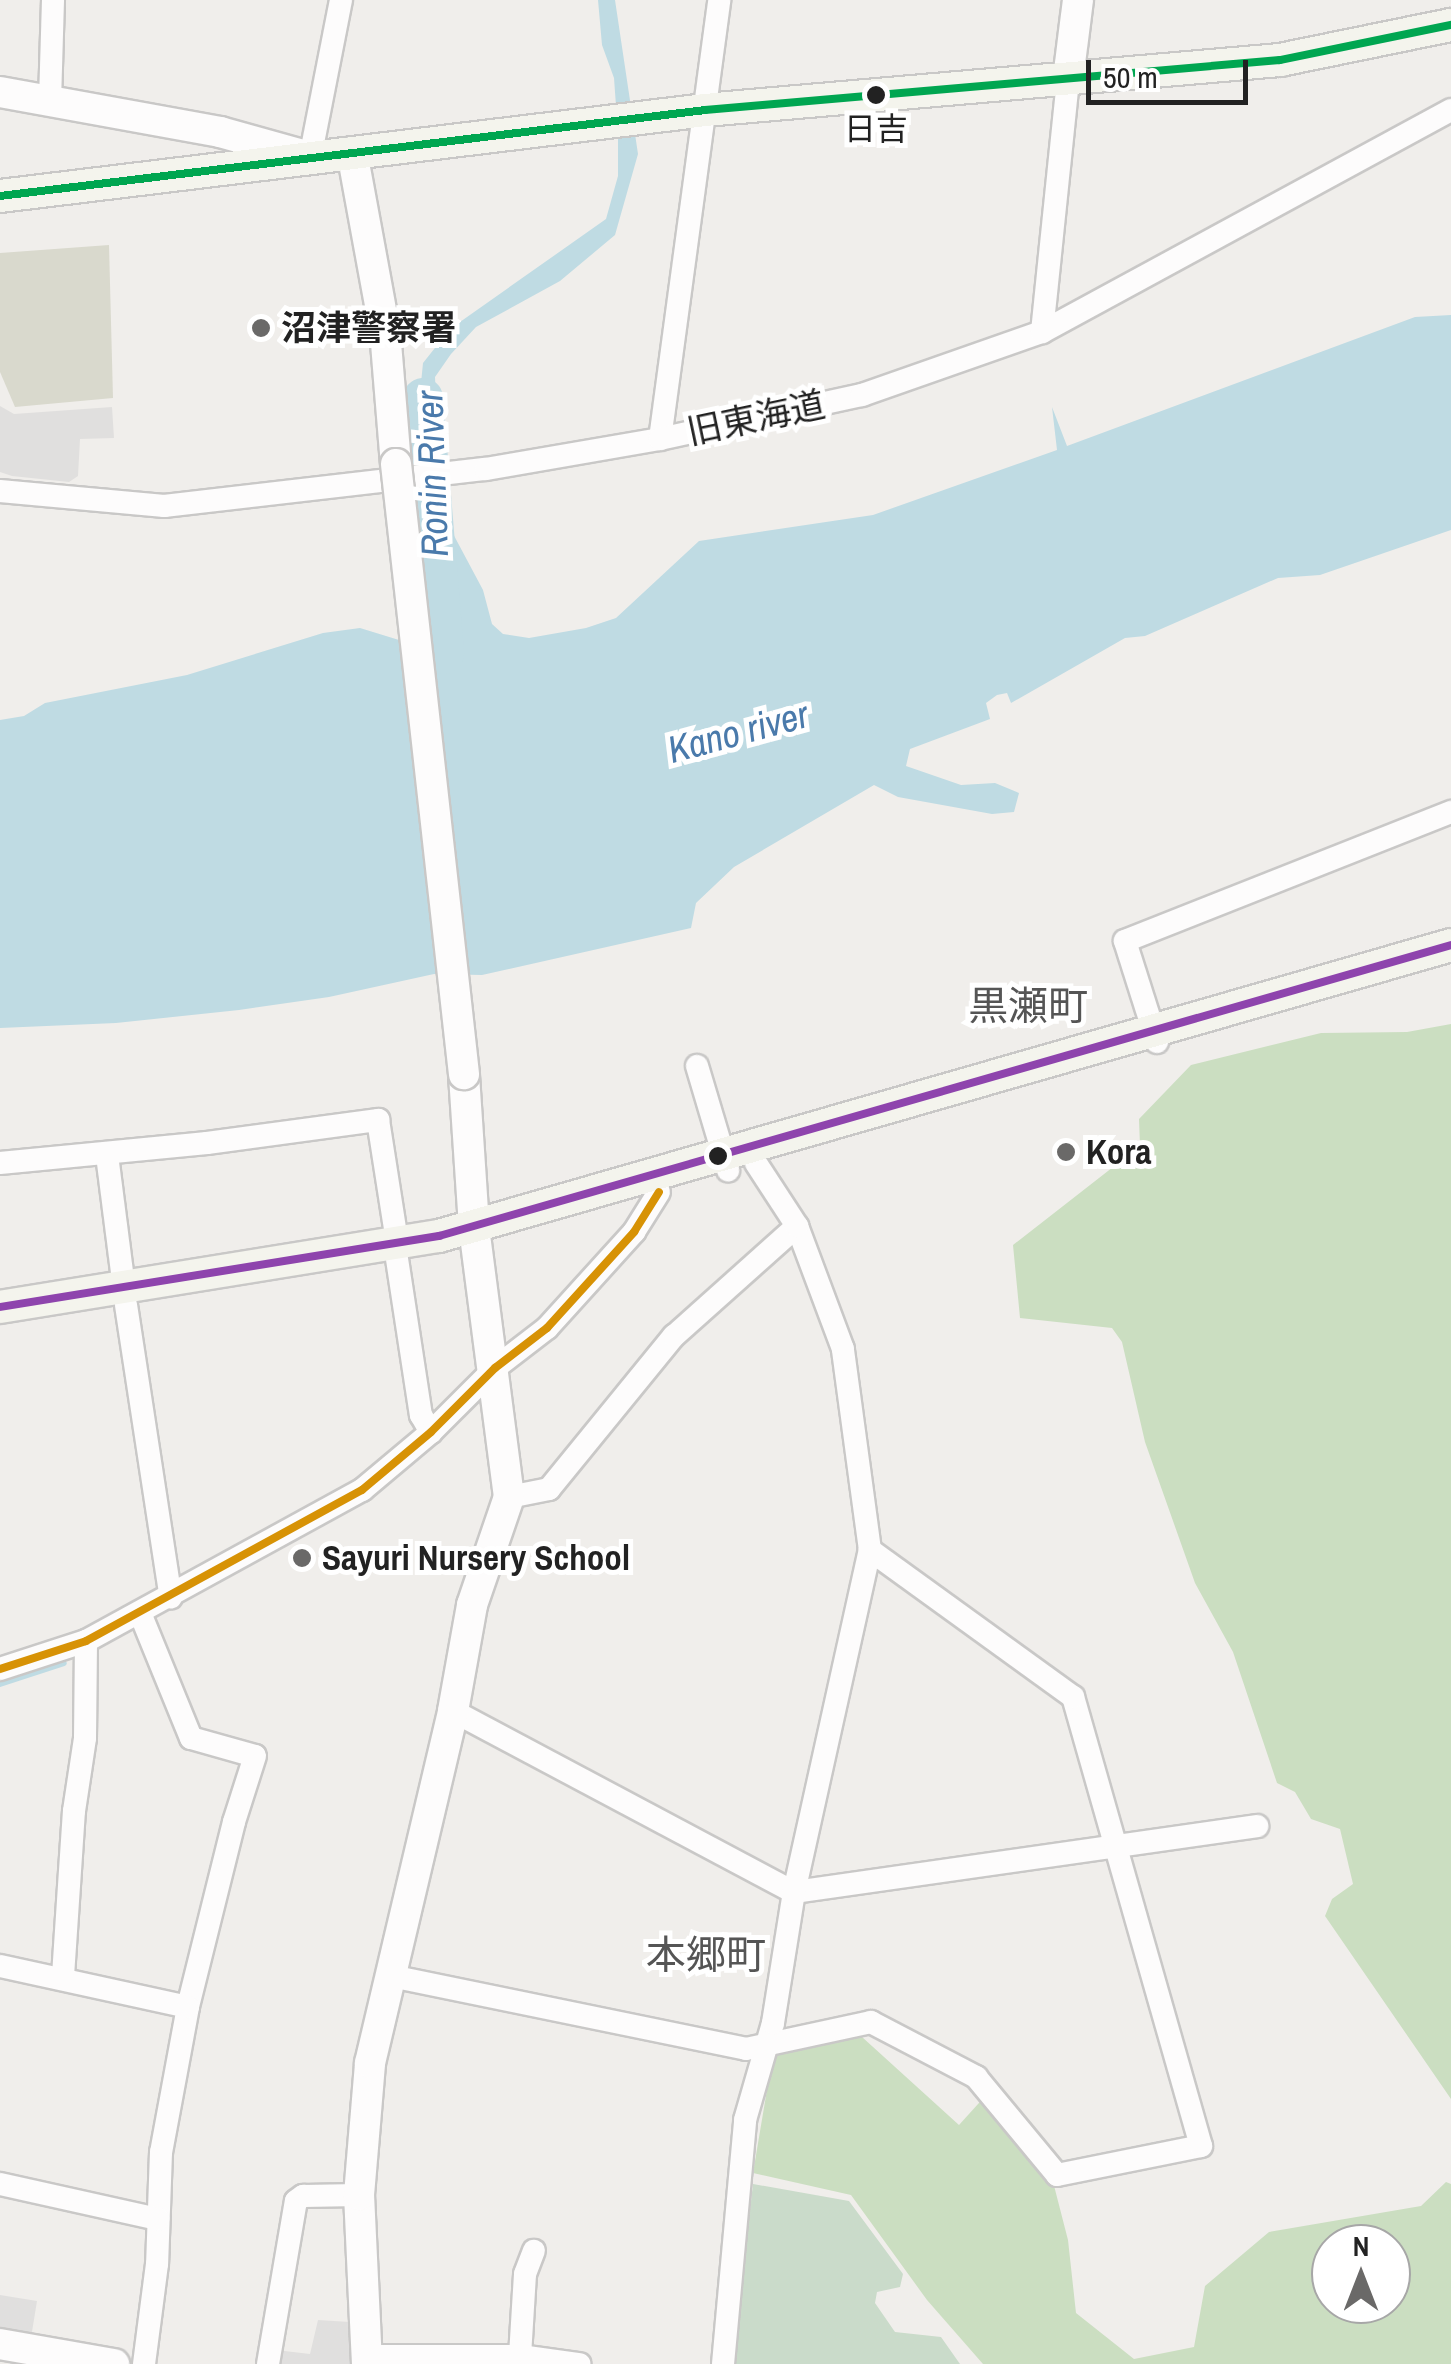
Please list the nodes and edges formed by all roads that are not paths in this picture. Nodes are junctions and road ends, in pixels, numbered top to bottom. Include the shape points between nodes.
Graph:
1 (53, 0) edge
2 (341, 0) edge
3 (719, 0) edge
4 (1078, 0) edge
5 (1451, 22) edge
6 (1068, 79) junction
7 (0, 92) edge
8 (50, 101) junction
9 (704, 110) junction
10 (1451, 110) edge
11 (352, 152) junction
12 (310, 158) junction
13 (0, 196) edge
14 (1042, 332) junction
15 (660, 440) junction
16 (0, 490) edge
17 (1451, 812) edge
18 (1451, 945) edge
19 (1451, 967) edge
20 (1155, 1037) junction
21 (697, 1066) dead end
22 (107, 1155) junction
23 (0, 1163) edge
24 (736, 1163) junction
25 (659, 1192) junction
26 (797, 1226) junction
27 (476, 1235) junction
28 (396, 1251) junction
29 (125, 1296) junction
30 (0, 1306) edge
31 (0, 1325) edge
32 (495, 1368) junction
33 (432, 1432) junction
34 (509, 1497) junction
35 (870, 1550) junction
36 (171, 1598) junction
37 (140, 1612) junction
38 (86, 1641) junction
39 (0, 1668) edge
40 (453, 1711) junction
41 (1258, 1826) dead end
42 (1116, 1848) junction
43 (794, 1892) junction
44 (0, 1966) edge
45 (64, 1976) junction
46 (391, 1976) junction
47 (188, 2007) junction
48 (766, 2048) junction
49 (0, 2184) edge
50 (359, 2194) junction
51 (158, 2219) junction
52 (534, 2251) dead end
53 (5, 2352) edge
54 (520, 2356) junction
55 (367, 2360) edge
56 (114, 2364) edge
57 (144, 2364) edge
58 (268, 2364) edge
59 (579, 2364) edge
60 (723, 2364) edge

1 - 8 street
2 - 12 street
3 - 9 street
4 - 6 street
5 - 6 main road via 1280,60
6 - 9 main road
6 - 14 street
7 - 8 street
8 - 12 street via 220,132
9 - 11 main road
9 - 15 street
10 - 14 street, 旧東海道
11 - 12 main road
11 - 27 street, bridge via 385,331
12 - 13 main road
14 - 15 street, 旧東海道 via 862,395
15 - 16 street, 旧東海道 via 486,469 164,506
17 - 20 street via 1125,941
18 - 20 main road
19 - 20 main road
20 - 24 main road
21 - 24 street
22 - 23 street
22 - 28 street via 378,1120
22 - 29 street
24 - 25 main road
24 - 26 street
24 - 27 main road
25 - 27 main road
25 - 32 street via 634,1232 547,1328
26 - 34 street via 674,1336 548,1490
26 - 35 street via 843,1349
27 - 28 main road
27 - 32 street
28 - 29 main road
28 - 33 street via 421,1415
29 - 30 main road
29 - 31 main road
29 - 36 street
32 - 33 street
32 - 34 street
33 - 36 street via 362,1490
34 - 40 street via 472,1605
35 - 42 street via 1074,1698
35 - 43 street
36 - 37 street
37 - 38 street
37 - 47 street via 191,1738 256,1756
38 - 39 street
38 - 45 street via 85,1738
40 - 43 street
40 - 46 street
41 - 42 street
42 - 43 street
42 - 48 street via 1201,2146 1057,2176 976,2077 887,2029 858,2022
43 - 48 street
44 - 45 street
45 - 47 street
46 - 48 street via 746,2050
46 - 50 street via 370,2063
47 - 51 street via 161,2152
48 - 60 street via 745,2120
49 - 51 street
50 - 55 street
50 - 58 street via 296,2201
51 - 57 street
52 - 54 street via 525,2274
53 - 56 street
54 - 55 street
54 - 59 street

